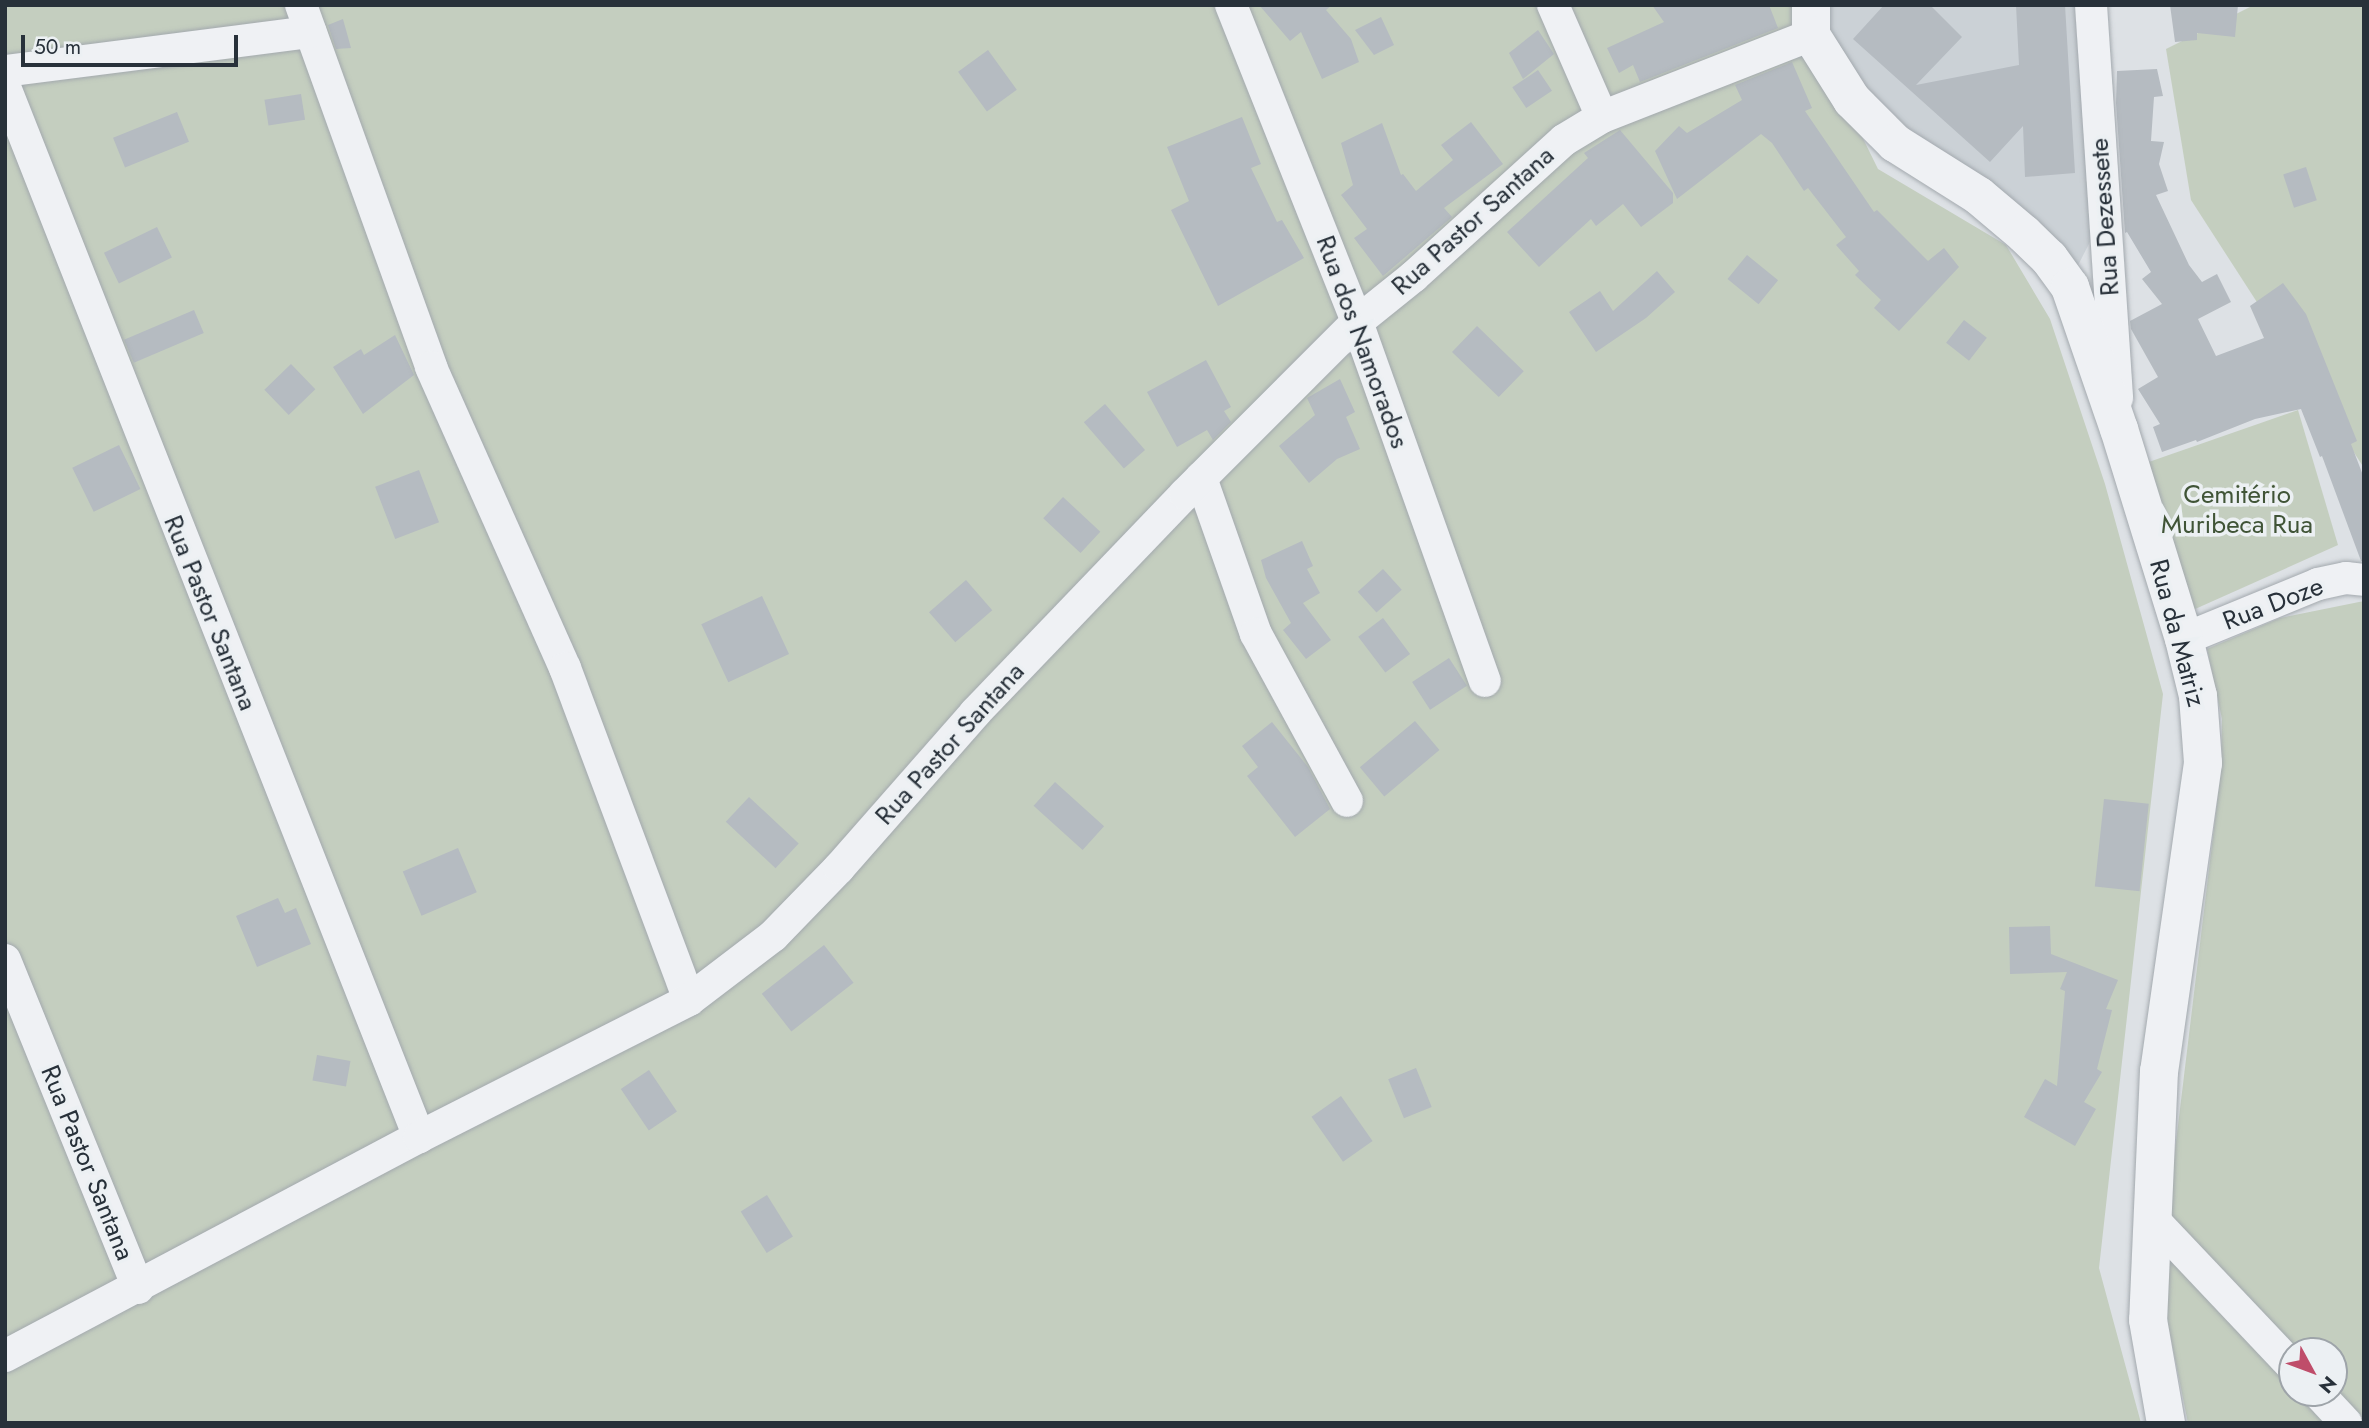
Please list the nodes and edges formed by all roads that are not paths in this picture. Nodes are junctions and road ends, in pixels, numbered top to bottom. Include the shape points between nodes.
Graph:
1 (1231, 5) edge
2 (1553, 5) edge
3 (2091, 5) edge
4 (1815, 14) edge
5 (306, 19) edge
6 (5, 71) edge
7 (5, 87) edge
8 (1602, 117) junction
9 (1357, 323) junction
10 (2119, 429) junction
11 (1201, 478) junction
12 (2364, 580) edge
13 (2184, 639) junction
14 (1485, 681) dead end
15 (1347, 801) dead end
16 (5, 960) edge
17 (689, 1000) junction
18 (419, 1138) junction
19 (2151, 1217) junction
20 (138, 1289) junction
21 (2278, 1351) edge
22 (5, 1356) edge
23 (2331, 1407) edge
24 (2166, 1423) edge
25 (2346, 1423) edge

1 - 9 street, Rua dos Namorados
2 - 8 street
3 - 10 street, Rua Dezessete
4 - 8 street, Rua Pastor Santana
4 - 10 street, Rua da Matriz via 1852,100 1895,143 1979,196 2049,258 2070,287
5 - 6 street
5 - 17 street via 431,367 565,668
7 - 18 street, Rua Pastor Santana
8 - 9 street, Rua Pastor Santana via 1564,140
9 - 11 street, Rua Pastor Santana
9 - 14 street, Rua dos Namorados
10 - 13 street, Rua da Matriz
11 - 15 street via 1256,634
11 - 17 street, Rua Pastor Santana via 975,713 783,926
12 - 13 street, Rua Doze via 2346,578 2318,584
13 - 19 street, Rua da Matriz via 2198,696 2203,763 2159,1071
16 - 20 street, Rua Pastor Santana
17 - 18 street, Rua Pastor Santana
18 - 20 street, Rua Pastor Santana
19 - 21 street
19 - 24 street, Rua da Matriz via 2148,1320
20 - 22 street, Rua Pastor Santana
23 - 25 street

